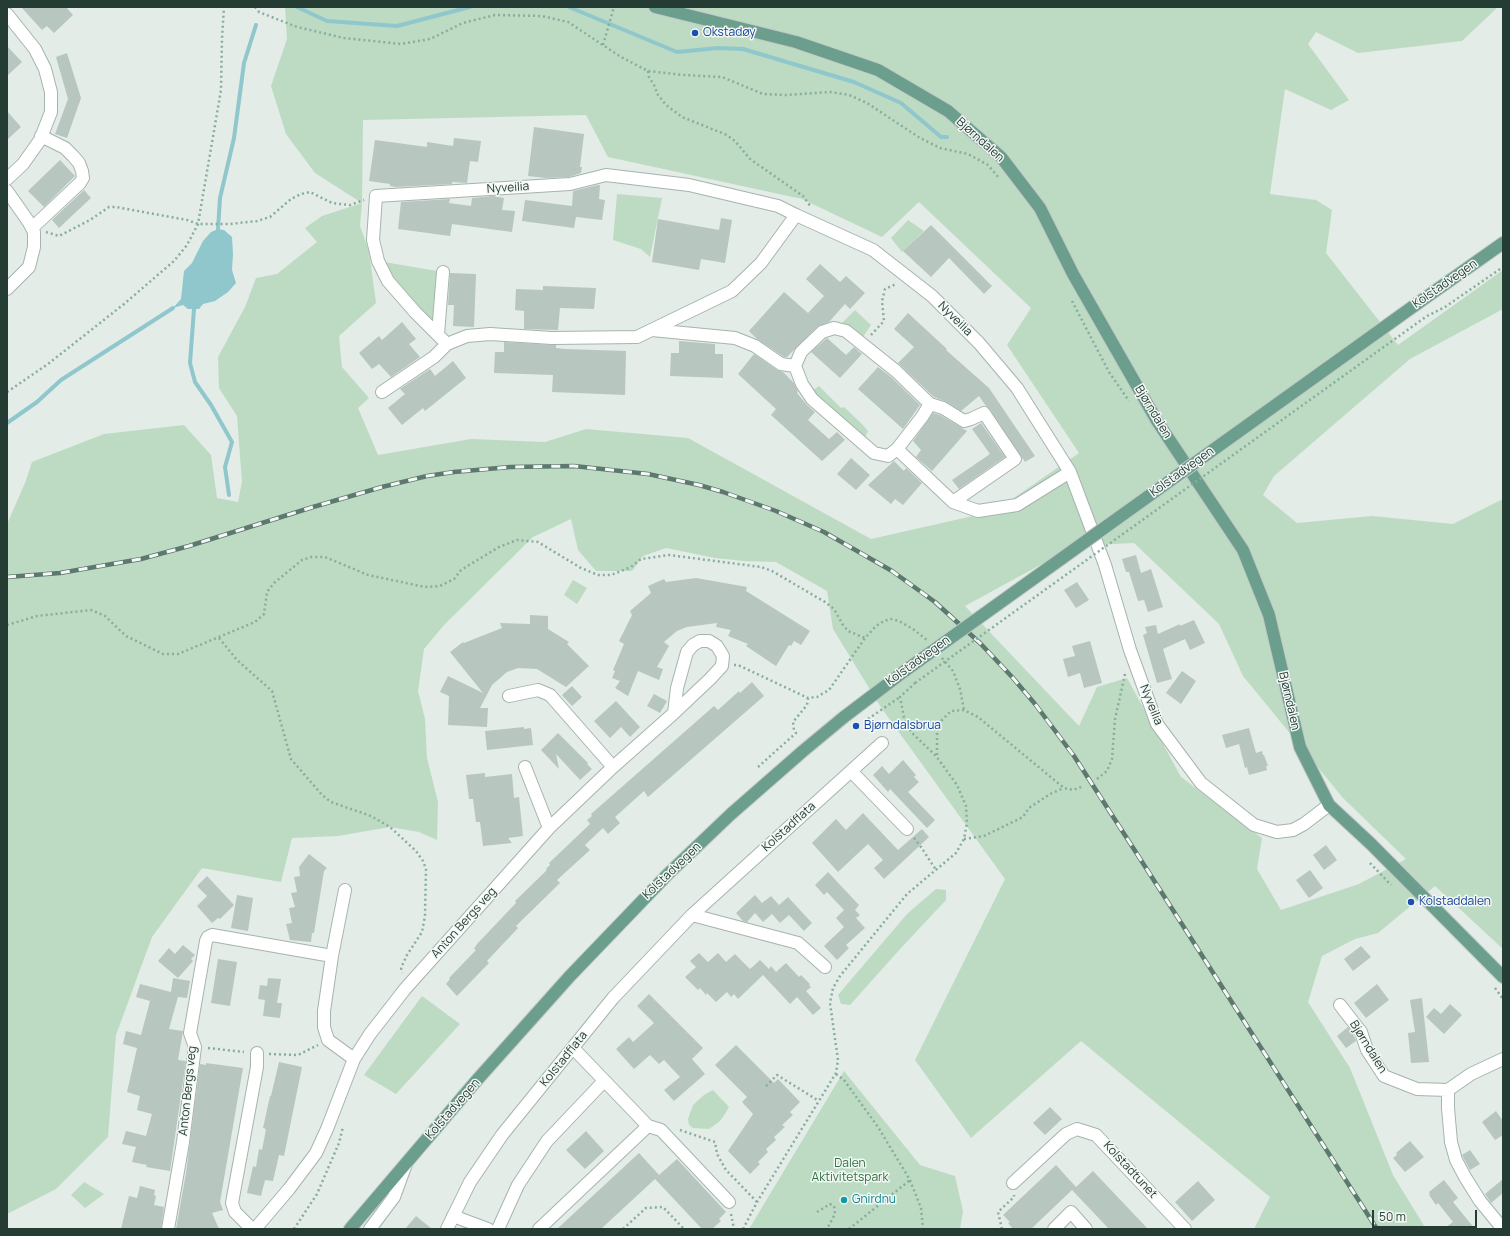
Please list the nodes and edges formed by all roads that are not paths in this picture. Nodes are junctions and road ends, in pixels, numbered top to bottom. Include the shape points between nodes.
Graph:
1 (655, 7) edge
2 (7, 14) edge
3 (41, 136) junction
4 (7, 179) edge
5 (7, 190) edge
6 (796, 215) junction
7 (32, 228) junction
8 (1503, 243) edge
9 (442, 272) dead end
10 (7, 289) edge
11 (652, 330) junction
12 (438, 334) junction
13 (447, 344) junction
14 (795, 366) junction
15 (382, 392) dead end
16 (930, 404) junction
17 (897, 449) junction
18 (1070, 472) junction
19 (953, 502) junction
20 (509, 696) dead end
21 (674, 713) junction
22 (882, 743) dead end
23 (524, 767) dead end
24 (613, 767) junction
25 (851, 771) junction
26 (1329, 804) junction
27 (549, 828) junction
28 (906, 829) road end
29 (345, 890) dead end
30 (692, 915) junction
31 (332, 956) junction
32 (825, 967) dead end
33 (1503, 977) edge
34 (1340, 1005) dead end
35 (573, 1048) junction
36 (257, 1053) dead end
37 (1503, 1059) edge
38 (354, 1060) junction
39 (604, 1081) junction
40 (1448, 1090) junction
41 (648, 1126) junction
42 (407, 1163) junction
43 (1013, 1183) road end
44 (729, 1202) dead end
45 (453, 1216) junction
46 (168, 1229) edge
47 (252, 1229) edge
48 (255, 1229) edge
49 (350, 1229) edge
50 (370, 1229) edge
51 (447, 1229) edge
52 (488, 1229) edge
53 (498, 1229) edge
54 (539, 1229) edge
55 (1054, 1229) edge
56 (1086, 1229) edge
57 (1185, 1229) edge
58 (1503, 1229) edge

1 - 26 main road, Bjørndalen via 796,42 878,70 948,111 1001,157 1040,208 1073,274 1157,421 1243,550 1269,615 1300,747
2 - 3 street via 35,49 45,69 51,92 51,112
3 - 4 street via 23,164
3 - 7 street via 65,148 73,156 79,163 83,178
5 - 7 street
6 - 11 street via 761,263 732,292
6 - 12 street, Nyveilia via 778,206 689,185 606,175 570,184 376,196 373,240 378,261 388,281
6 - 18 street, Nyveilia via 873,250 932,296 1017,388
7 - 10 street via 34,247 29,267
8 - 42 main road, Kolstadvegen, bridge via 906,670 802,751 668,874 570,976
9 - 12 street
11 - 13 street via 637,337 552,338 490,334 467,336
11 - 14 street via 735,338 755,346 781,364
12 - 13 street
13 - 15 street via 434,358
14 - 16 street via 801,352 822,332 834,328 846,330 896,371
14 - 17 street via 802,384 812,399 874,453 888,456
16 - 17 street
16 - 19 street via 943,408 964,421 984,412 1015,459
17 - 19 street
18 - 19 street via 1016,505 978,511
18 - 26 street, Nyveilia via 1105,565 1130,650 1157,724 1201,783 1254,825 1277,832 1293,830
20 - 24 street via 538,690 550,695
21 - 21 street, Anton Bergs veg via 677,688 687,652 700,641 710,641 717,646 723,656 722,666
21 - 24 street, Anton Bergs veg
22 - 25 street, Kolstadflata
23 - 27 street
24 - 27 street, Anton Bergs veg
25 - 28 street
25 - 30 street, Kolstadflata
26 - 33 main road, Bjørndalen
27 - 38 street, Anton Bergs veg via 405,989 370,1034
29 - 31 street
30 - 32 street via 798,943
30 - 35 street, Kolstadflata via 613,998
31 - 38 street via 324,1027 328,1040
31 - 46 street, Anton Bergs veg via 212,935 208,937 190,1033 195,1047 183,1142
34 - 40 street, Bjørndalen via 1361,1032 1367,1050 1384,1076 1417,1089
35 - 39 street
35 - 45 street, Kolstadflata via 502,1135 470,1182
36 - 47 street via 257,1067 232,1203 235,1212
37 - 40 street via 1471,1074
38 - 48 street, Anton Bergs veg via 316,1153
39 - 41 street
39 - 53 street via 547,1141 518,1185
40 - 58 street via 1451,1142 1456,1160 1480,1200
41 - 44 street via 661,1130
41 - 54 street
42 - 49 main road, Kolstadvegen
42 - 50 street, Kolstadvegen via 394,1197
43 - 57 street, Kolstadtunet via 1066,1134 1077,1129 1096,1135
45 - 51 street, Kolstadflata
45 - 52 street
55 - 56 street via 1071,1212

